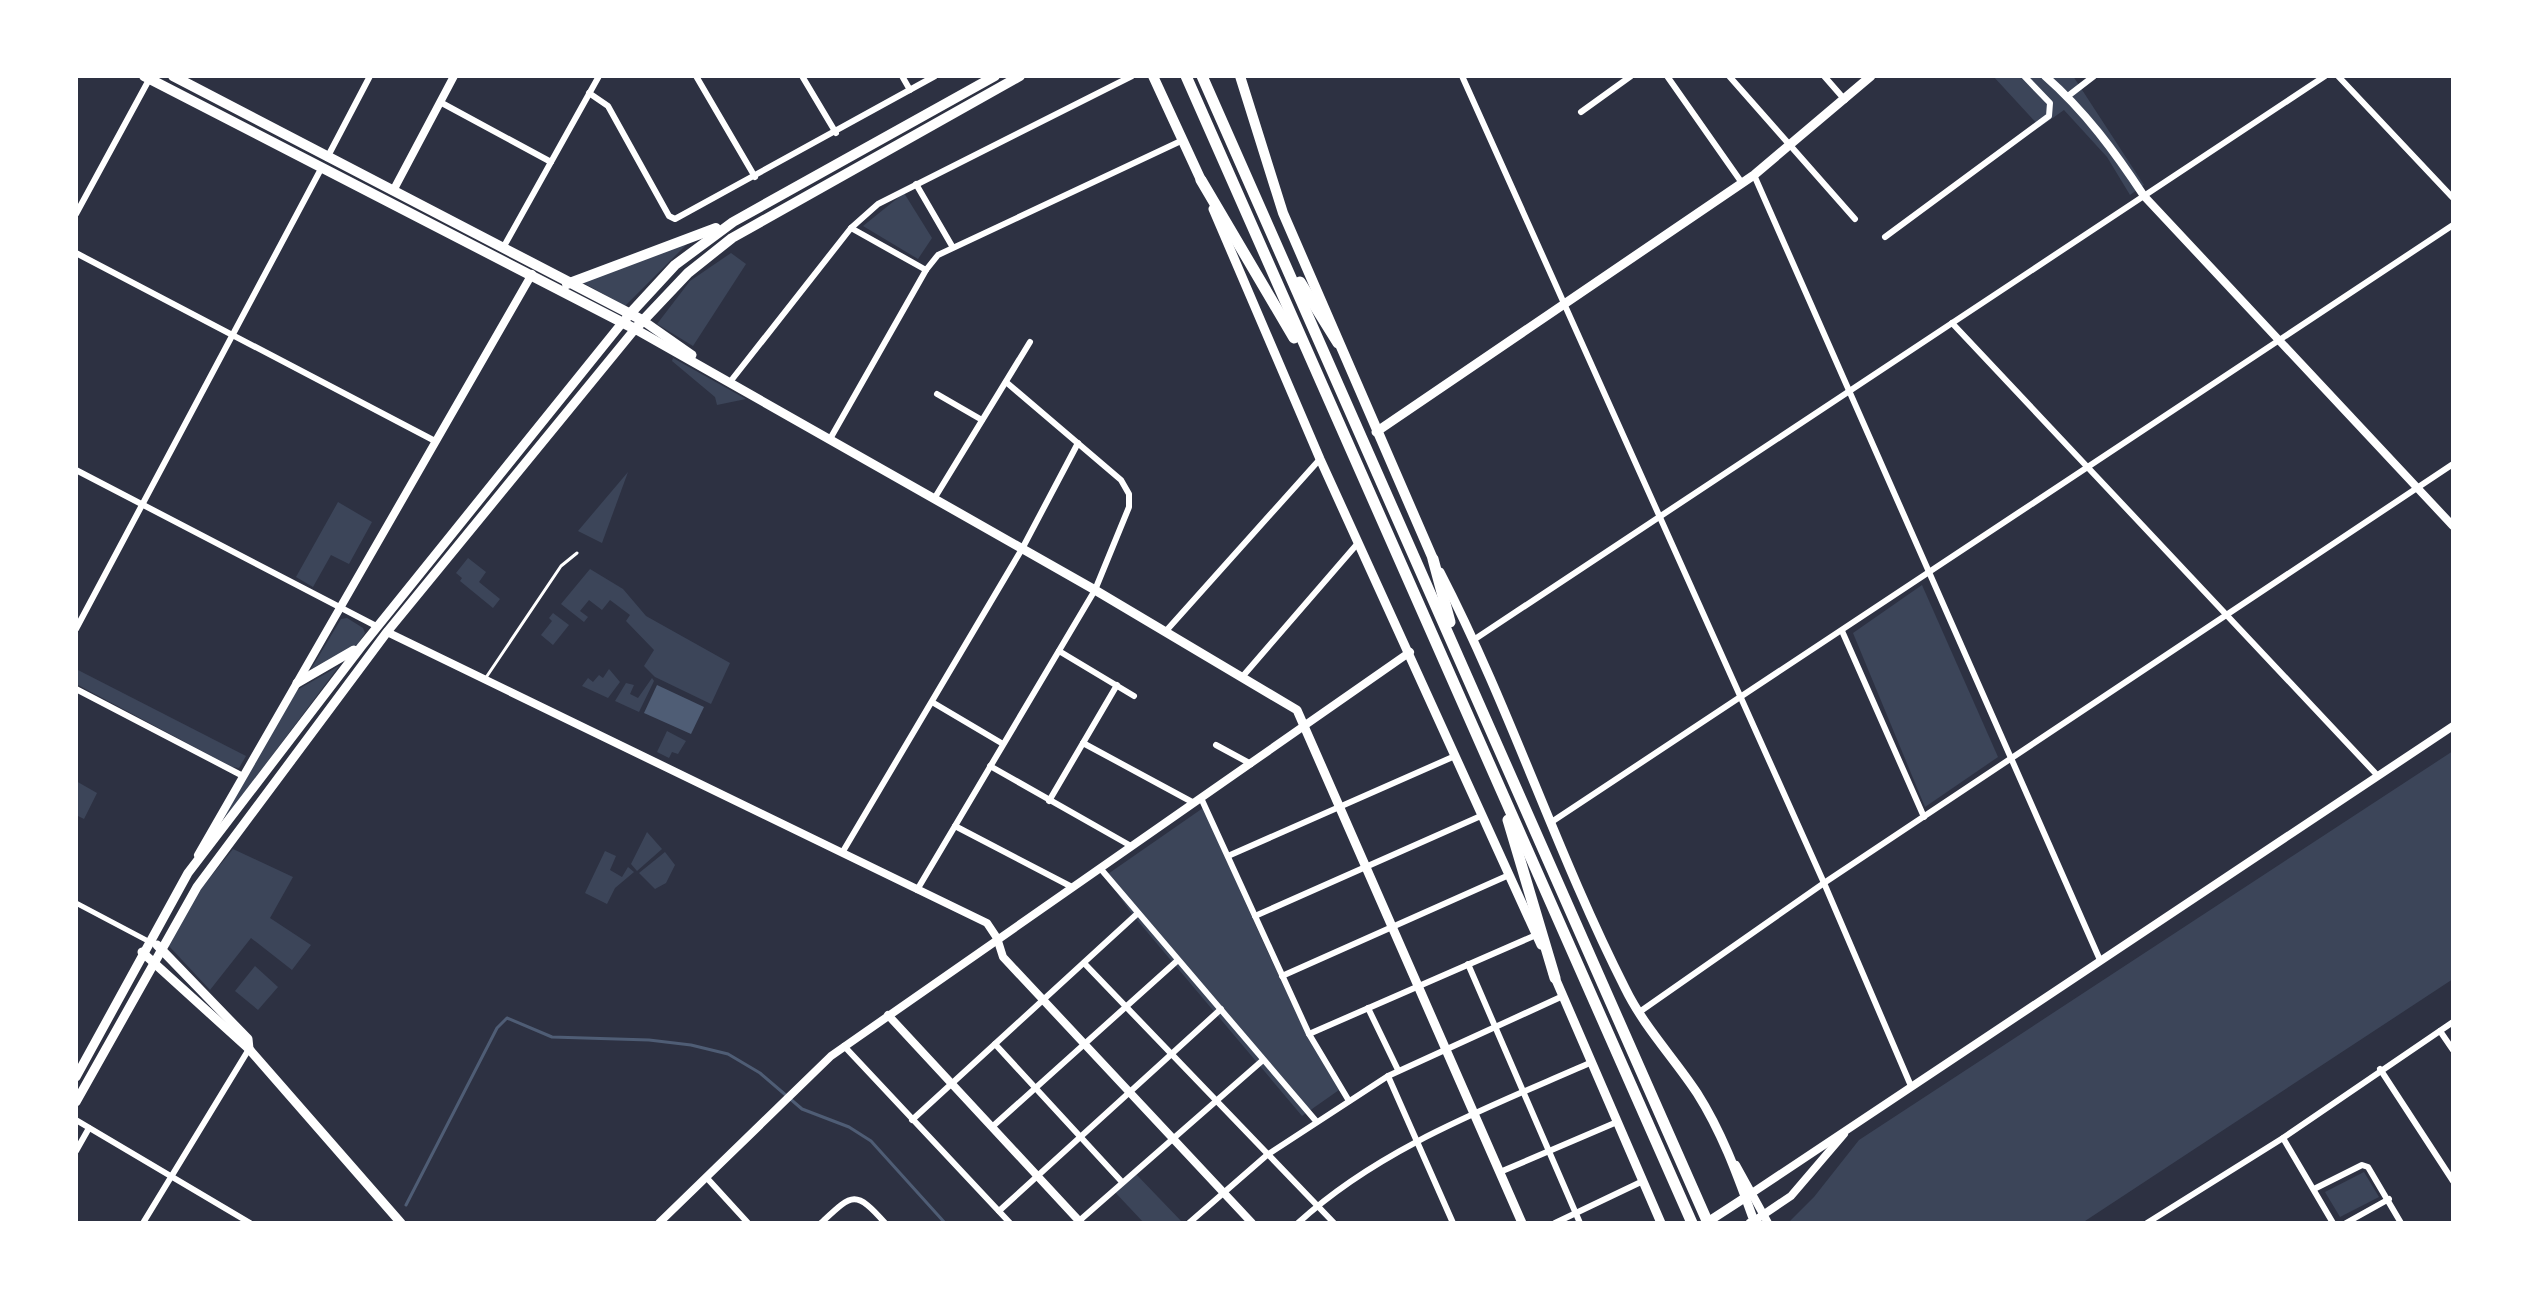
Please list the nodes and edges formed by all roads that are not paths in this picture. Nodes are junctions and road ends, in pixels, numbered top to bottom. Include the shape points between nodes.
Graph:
1 (173, 76) edge
2 (370, 76) edge
3 (454, 76) edge
4 (599, 76) edge
5 (696, 76) edge
6 (802, 76) edge
7 (902, 76) edge
8 (935, 76) edge
9 (1020, 76) edge
10 (1132, 76) edge
11 (1153, 76) edge
12 (1186, 76) edge
13 (1202, 76) edge
14 (1240, 76) edge
15 (1462, 76) edge
16 (1631, 76) edge
17 (1667, 76) edge
18 (1729, 76) edge
19 (1824, 76) edge
20 (1871, 76) edge
21 (2045, 76) edge
22 (2094, 76) edge
23 (2325, 76) edge
24 (2338, 76) edge
25 (148, 77) edge
26 (993, 77) edge
27 (2029, 77) edge
28 (910, 90) junction
29 (589, 93) junction
30 (2068, 96) junction
31 (1845, 100) junction
32 (440, 102) junction
33 (1581, 112) dead end
34 (836, 133) junction
35 (1183, 140) junction
36 (1791, 145) junction
37 (327, 157) junction
38 (551, 162) junction
39 (321, 169) junction
40 (1754, 175) junction
41 (755, 177) junction
42 (1201, 180) junction
43 (1742, 183) junction
44 (916, 184) junction
45 (393, 191) junction
46 (2144, 196) junction
47 (2453, 198) edge
48 (76, 214) edge
49 (429, 216) junction
50 (1855, 219) dead end
51 (733, 222) junction
52 (2453, 225) edge
53 (851, 228) junction
54 (1885, 237) dead end
55 (952, 246) junction
56 (1278, 246) junction
57 (503, 248) junction
58 (76, 253) edge
59 (534, 270) junction
60 (926, 270) junction
61 (566, 287) junction
62 (1565, 301) junction
63 (626, 318) junction
64 (1952, 323) junction
65 (638, 325) junction
66 (233, 334) junction
67 (2279, 341) junction
68 (1030, 342) dead end
69 (1338, 343) junction
70 (1314, 368) junction
71 (730, 382) junction
72 (1006, 382) junction
73 (1849, 392) junction
74 (937, 394) dead end
75 (982, 420) junction
76 (1376, 432) junction
77 (830, 439) junction
78 (435, 441) junction
79 (1078, 443) junction
80 (1320, 459) junction
81 (2453, 464) edge
82 (2087, 468) junction
83 (76, 470) edge
84 (2418, 488) junction
85 (934, 499) junction
86 (142, 504) junction
87 (1660, 516) junction
88 (2453, 526) edge
89 (1358, 543) junction
90 (1022, 549) junction
91 (577, 553) dead end
92 (1433, 559) junction
93 (1929, 572) junction
94 (1095, 590) junction
95 (339, 607) junction
96 (2226, 615) junction
97 (377, 626) junction
98 (76, 629) edge
99 (1166, 631) junction
100 (1842, 631) junction
101 (387, 632) junction
102 (1475, 639) junction
103 (361, 647) junction
104 (1059, 651) junction
105 (1410, 652) junction
106 (1459, 657) junction
107 (1243, 676) junction
108 (485, 679) junction
109 (297, 683) junction
110 (1117, 685) junction
111 (76, 689) edge
112 (1134, 696) dead end
113 (1739, 697) junction
114 (932, 702) junction
115 (1305, 725) junction
116 (2453, 726) edge
117 (1083, 743) junction
118 (1003, 744) junction
119 (1216, 745) dead end
120 (1456, 755) junction
121 (2011, 758) junction
122 (1251, 764) junction
123 (990, 766) junction
124 (241, 775) junction
125 (2378, 776) junction
126 (1504, 795) junction
127 (1198, 800) junction
128 (1049, 801) junction
129 (1340, 806) junction
130 (1483, 815) junction
131 (1924, 817) junction
132 (1550, 823) junction
133 (955, 826) junction
134 (1131, 846) junction
135 (842, 853) junction
136 (1228, 856) junction
137 (1367, 866) junction
138 (1100, 868) junction
139 (188, 873) junction
140 (1509, 875) junction
141 (1824, 883) junction
142 (1072, 887) junction
143 (917, 890) junction
144 (76, 903) edge
145 (1138, 913) junction
146 (1255, 916) junction
147 (1393, 926) junction
148 (1536, 935) junction
149 (997, 938) junction
150 (149, 940) junction
151 (160, 949) junction
152 (142, 952) junction
153 (1178, 960) junction
154 (2100, 960) junction
155 (154, 961) junction
156 (1084, 963) junction
157 (1468, 964) junction
158 (1282, 976) junction
159 (1555, 978) junction
160 (1419, 986) junction
161 (1563, 996) junction
162 (1044, 998) junction
163 (1124, 1006) junction
164 (1368, 1008) junction
165 (1221, 1009) junction
166 (1638, 1013) junction
167 (888, 1015) junction
168 (2453, 1022) edge
169 (1493, 1028) junction
170 (2440, 1031) junction
171 (1309, 1034) junction
172 (1085, 1042) junction
173 (995, 1044) junction
174 (844, 1046) junction
175 (249, 1049) junction
176 (1447, 1049) junction
177 (2453, 1050) edge
178 (1171, 1054) junction
179 (1263, 1060) junction
180 (1592, 1062) junction
181 (2380, 1069) junction
182 (1398, 1070) junction
183 (1388, 1076) junction
184 (76, 1077) edge
185 (952, 1083) junction
186 (1911, 1086) junction
187 (1034, 1087) junction
188 (1130, 1091) junction
189 (1522, 1093) junction
190 (1349, 1101) junction
191 (76, 1102) edge
192 (1216, 1102) junction
193 (1474, 1114) junction
194 (76, 1120) edge
195 (912, 1120) junction
196 (1316, 1121) junction
197 (1617, 1122) junction
198 (992, 1127) junction
199 (1849, 1127) junction
200 (89, 1128) junction
201 (1080, 1137) junction
202 (1174, 1138) junction
203 (2283, 1138) junction
204 (1416, 1140) junction
205 (76, 1151) edge
206 (1548, 1152) junction
207 (1267, 1155) junction
208 (1500, 1172) junction
209 (171, 1175) junction
210 (706, 1177) junction
211 (1038, 1177) junction
212 (1643, 1181) junction
213 (2453, 1181) edge
214 (1122, 1182) junction
215 (2314, 1189) junction
216 (1224, 1192) junction
217 (1749, 1195) junction
218 (2389, 1199) junction
219 (1317, 1205) junction
220 (999, 1211) junction
221 (1576, 1214) junction
222 (1758, 1221) edge
223 (250, 1222) edge
224 (1080, 1222) edge
225 (143, 1223) edge
226 (401, 1223) edge
227 (659, 1223) edge
228 (748, 1223) edge
229 (821, 1223) edge
230 (885, 1223) edge
231 (1010, 1223) edge
232 (1189, 1223) edge
233 (1252, 1223) edge
234 (1298, 1223) edge
235 (1334, 1223) edge
236 (1453, 1223) edge
237 (1522, 1223) edge
238 (1555, 1223) edge
239 (1580, 1223) edge
240 (1661, 1223) edge
241 (1692, 1223) edge
242 (1707, 1223) edge
243 (2147, 1223) edge
244 (2333, 1223) edge
245 (2346, 1223) edge
246 (2401, 1223) edge

1 - 37 main road
2 - 37 street
3 - 32 street
4 - 29 street
5 - 41 street
6 - 34 street
7 - 28 street
8 - 28 street
9 - 65 main road via 732,238 688,273
10 - 44 street
11 - 35 main road
12 - 70 highway
13 - 56 highway
14 - 69 main road via 1272,183
15 - 62 street
16 - 33 street
17 - 43 street
18 - 36 street
19 - 31 street
20 - 31 main road
21 - 30 street
22 - 30 street
23 - 46 street
24 - 47 street
25 - 39 main road
25 - 48 street
26 - 51 main road
27 - 54 street via 2050,103 2049,116
28 - 34 street
29 - 38 street
29 - 41 street via 608,106 672,219
30 - 46 street
31 - 36 main road
32 - 38 street
32 - 45 street
34 - 41 street
35 - 42 main road
35 - 55 street
36 - 40 main road
36 - 50 street
37 - 39 street
37 - 45 main road
38 - 57 street
39 - 49 main road
39 - 66 street
40 - 43 main road
40 - 73 street
42 - 70 highway
42 - 80 main road
43 - 62 main road
44 - 53 street via 878,204
44 - 55 street
45 - 49 main road
46 - 64 street
46 - 67 street
49 - 57 main road
49 - 59 main road
51 - 61 main road
51 - 63 main road via 675,265
52 - 67 street
53 - 60 street
53 - 71 street
55 - 60 street
56 - 69 highway
56 - 106 highway
57 - 59 main road
58 - 66 street
59 - 61 main road
59 - 78 street
60 - 77 street
61 - 63 main road
62 - 76 main road
62 - 87 street
63 - 65 main road
63 - 97 main road
64 - 73 street
64 - 82 street
65 - 71 main road
65 - 101 main road
66 - 78 street
66 - 86 street
67 - 82 street
67 - 84 street
68 - 72 street
69 - 76 main road
70 - 126 highway
71 - 77 main road
72 - 75 street
72 - 79 street
73 - 87 street
73 - 93 street
74 - 75 street
75 - 85 street
76 - 92 main road
77 - 85 main road
78 - 95 street
79 - 90 street
79 - 94 street via 1121,480 1129,494 1127,515
80 - 89 main road
80 - 99 street
81 - 84 street
82 - 93 street
82 - 96 street
83 - 86 street
84 - 88 street
84 - 96 street
85 - 90 main road
86 - 95 street
86 - 98 street
87 - 102 street
87 - 113 street
89 - 105 main road
89 - 107 street
90 - 94 main road
90 - 114 street
91 - 108 lane via 561,566
92 - 102 main road
92 - 106 highway
93 - 100 street
93 - 121 street
94 - 99 main road
94 - 104 street
95 - 97 street
95 - 109 street
96 - 121 street
96 - 125 street
97 - 101 street
97 - 103 main road
99 - 107 main road
100 - 113 street
100 - 131 street
101 - 108 street
101 - 151 main road via 197,887
102 - 132 main road
103 - 109 main road
103 - 139 main road
104 - 110 street
104 - 118 street
105 - 115 street
105 - 120 main road
106 - 242 highway
107 - 115 main road via 1294,706
108 - 135 street
109 - 124 street
110 - 112 street
110 - 117 street
111 - 124 street
113 - 132 street
113 - 141 street
114 - 118 street
114 - 135 street
115 - 122 street
115 - 129 main road
116 - 125 street
117 - 127 street
117 - 128 street
118 - 123 street
119 - 122 street
120 - 129 street
120 - 130 main road
121 - 131 street
121 - 154 street
122 - 127 street
123 - 128 street
123 - 133 street
124 - 139 street
125 - 154 street
126 - 159 highway
126 - 241 highway
127 - 134 street
127 - 136 street
128 - 134 street
129 - 136 street
129 - 137 main road
130 - 137 street
130 - 140 main road
131 - 141 street
132 - 166 main road
133 - 142 street
133 - 143 street
134 - 138 street
135 - 143 street
136 - 146 street
137 - 146 street
137 - 147 main road
138 - 142 street
138 - 145 street
139 - 150 main road
140 - 147 street
140 - 148 main road
141 - 166 street
141 - 186 street
142 - 149 street
143 - 149 street via 987,923
144 - 150 street
145 - 153 street
145 - 156 street
146 - 158 street
147 - 158 street
147 - 160 main road
148 - 157 street
148 - 159 main road
149 - 162 street via 1003,957
149 - 167 street
150 - 151 main road
150 - 152 main road
151 - 155 main road
151 - 175 main road via 248,1039
152 - 155 main road
152 - 184 main road
153 - 163 street
153 - 165 street
154 - 186 street
155 - 175 main road
155 - 191 main road
156 - 162 street
156 - 163 street
157 - 160 street
157 - 169 street
158 - 171 street
159 - 161 main road
160 - 164 street
160 - 176 main road
161 - 169 street
161 - 180 main road
162 - 172 street
162 - 173 street
163 - 172 street
163 - 178 street
164 - 171 street
164 - 182 street
165 - 178 street
165 - 179 street
166 - 217 main road via 1699,1096
167 - 174 street
167 - 185 street
168 - 170 street
169 - 176 street
169 - 189 street
170 - 177 street
170 - 181 street
171 - 190 street
172 - 187 street
172 - 188 street
173 - 185 street
173 - 187 street
174 - 195 street
174 - 210 street
175 - 209 street
175 - 226 main road
176 - 182 street
176 - 193 main road
178 - 188 street
178 - 192 street
179 - 192 street
179 - 196 street
180 - 189 street
180 - 197 main road
181 - 203 street
181 - 213 street
182 - 183 street
183 - 190 street
183 - 204 street
185 - 195 street
185 - 198 street
186 - 199 street
187 - 198 street
187 - 201 street
188 - 201 street
188 - 202 street
189 - 193 street
189 - 206 street
190 - 196 street
192 - 202 street
192 - 207 street
193 - 204 street
193 - 208 main road
194 - 200 street
195 - 220 street
196 - 207 street
197 - 206 street
197 - 212 main road
198 - 211 street
199 - 217 street
199 - 222 street via 1791,1196
200 - 205 street
200 - 209 street
201 - 211 street
201 - 214 street
202 - 214 street
202 - 216 street
203 - 215 street
203 - 243 street
204 - 219 street
204 - 236 street
206 - 208 street
206 - 221 street
207 - 216 street
207 - 219 street
208 - 237 main road
209 - 223 street
209 - 225 street
210 - 227 street
210 - 228 street
211 - 220 street
211 - 224 street
212 - 221 street
212 - 240 main road
214 - 224 street
215 - 218 street via 2362,1165
215 - 244 street
216 - 232 street
216 - 233 street
217 - 222 main road
217 - 242 main road
218 - 245 street
218 - 246 street
219 - 234 street
219 - 235 street
220 - 231 street
221 - 238 street
221 - 239 street
229 - 230 street via 844,1201 856,1198

